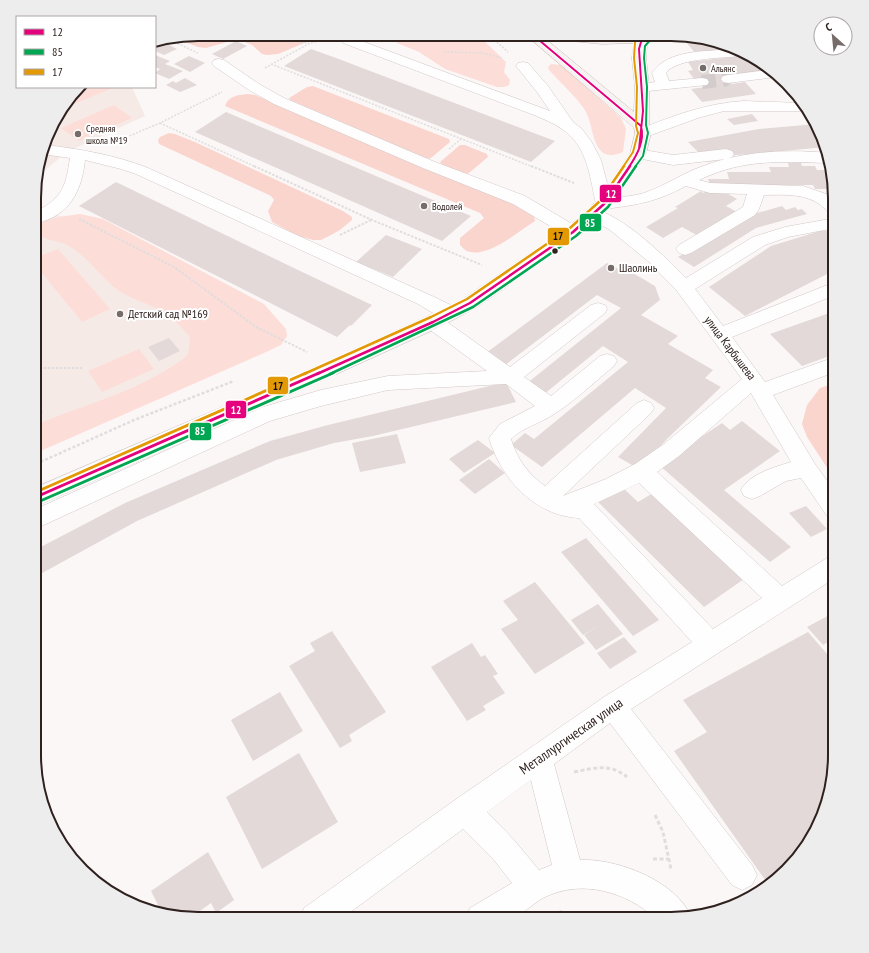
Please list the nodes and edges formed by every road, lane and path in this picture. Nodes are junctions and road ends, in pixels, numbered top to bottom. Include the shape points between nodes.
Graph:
1 (296, 41) edge
2 (319, 41) edge
3 (351, 41) edge
4 (540, 41) edge
5 (643, 41) edge
6 (175, 43) edge
7 (310, 43) junction
8 (731, 53) edge
9 (394, 57) junction
10 (504, 59) dead end
11 (219, 63) joint
12 (271, 64) junction
13 (523, 66) dead end
14 (767, 75) edge
15 (728, 79) tunnel mouth
16 (244, 80) junction
17 (702, 82) tunnel mouth
18 (663, 86) junction
19 (642, 87) junction
20 (798, 107) edge
21 (160, 123) junction
22 (567, 125) junction
23 (642, 129) junction
24 (461, 139) junction
25 (818, 143) edge
26 (449, 149) dead end
27 (48, 151) edge
28 (78, 154) junction
29 (638, 154) junction
30 (823, 157) edge
31 (687, 180) junction
32 (576, 184) dead end
33 (757, 189) junction
34 (828, 203) edge
35 (57, 208) junction
36 (599, 209) junction
37 (41, 216) edge
38 (372, 220) junction
39 (828, 224) edge
40 (573, 232) junction
41 (685, 248) dead end
42 (320, 252) junction
43 (483, 265) dead end
44 (684, 287) junction
45 (828, 291) edge
46 (598, 309) dead end
47 (441, 318) junction
48 (721, 334) junction
49 (307, 352) dead end
50 (607, 361) dead end
51 (828, 366) edge
52 (41, 368) edge
53 (82, 368) dead end
54 (508, 378) junction
55 (758, 385) junction
56 (550, 406) junction
57 (644, 408) dead end
58 (807, 470) junction
59 (641, 471) junction
60 (752, 490) dead end
61 (41, 495) edge
62 (828, 500) edge
63 (555, 502) junction
64 (41, 518) edge
65 (828, 569) edge
66 (780, 600) junction
67 (710, 644) junction
68 (613, 706) junction
69 (539, 758) junction
70 (572, 772) dead end
71 (629, 779) dead end
72 (465, 810) junction
73 (655, 813) dead end
74 (647, 859) dead end
75 (569, 875) junction
76 (742, 875) dead end
77 (534, 887) junction
78 (566, 909) dead end
79 (325, 912) edge
80 (493, 912) edge
81 (560, 912) edge
82 (672, 912) edge

1 - 7 path
2 - 7 path
3 - 9 street
4 - 23 main road
5 - 19 main road via 639,58
6 - 11 path
7 - 12 path
8 - 18 street via 673,61 659,72
9 - 10 path via 460,52 482,53
9 - 22 street
11 - 16 street
12 - 16 path
12 - 24 path
13 - 22 street via 543,89
14 - 15 street
16 - 21 path
16 - 40 street via 286,104 428,165 519,200
17 - 18 street
18 - 19 street
19 - 23 main road
20 - 23 street via 723,107
21 - 28 path via 98,149
21 - 38 path
22 - 36 street via 586,144 593,158
23 - 29 main road
24 - 26 path
24 - 32 path
25 - 29 street via 780,146 684,160
27 - 28 street
28 - 35 street via 72,188
28 - 42 street via 142,171
29 - 36 main road
30 - 31 street via 792,154 750,159 715,167
31 - 33 street via 710,188
31 - 36 street via 648,197
33 - 34 street via 803,191
33 - 41 street via 749,211
35 - 37 street
35 - 49 path via 174,267 256,327
36 - 40 main road
36 - 44 street, улица Карбышева
38 - 42 path via 330,242
38 - 43 path
39 - 44 street via 786,232 759,241
40 - 47 main road via 476,299
42 - 47 street via 425,300
44 - 48 street, улица Карбышева
45 - 48 street
46 - 54 street
47 - 54 street
47 - 61 main road
48 - 55 street, улица Карбышева
50 - 56 street
51 - 55 street
52 - 53 path
54 - 56 street
54 - 64 street via 388,383 321,398 263,415
55 - 58 street, улица Карбышева
55 - 59 street via 731,397 679,444
56 - 63 street via 533,417 507,428 500,438 508,462 528,484
57 - 63 street
58 - 60 street via 796,469 772,477
58 - 62 street, улица Карбышева
59 - 63 street
59 - 66 street
63 - 67 street via 585,509
65 - 66 street, Металлургическая улица
66 - 67 street, Металлургическая улица
67 - 68 street, Металлургическая улица
68 - 69 street, Металлургическая улица
68 - 76 street
69 - 72 street, Металлургическая улица
69 - 75 street
70 - 71 path via 606,766 615,768
72 - 77 street via 504,850
72 - 79 street, Металлургическая улица
73 - 74 path via 663,832 669,859
75 - 77 street
75 - 82 street via 605,876 628,882 650,894
77 - 80 street
78 - 81 path

